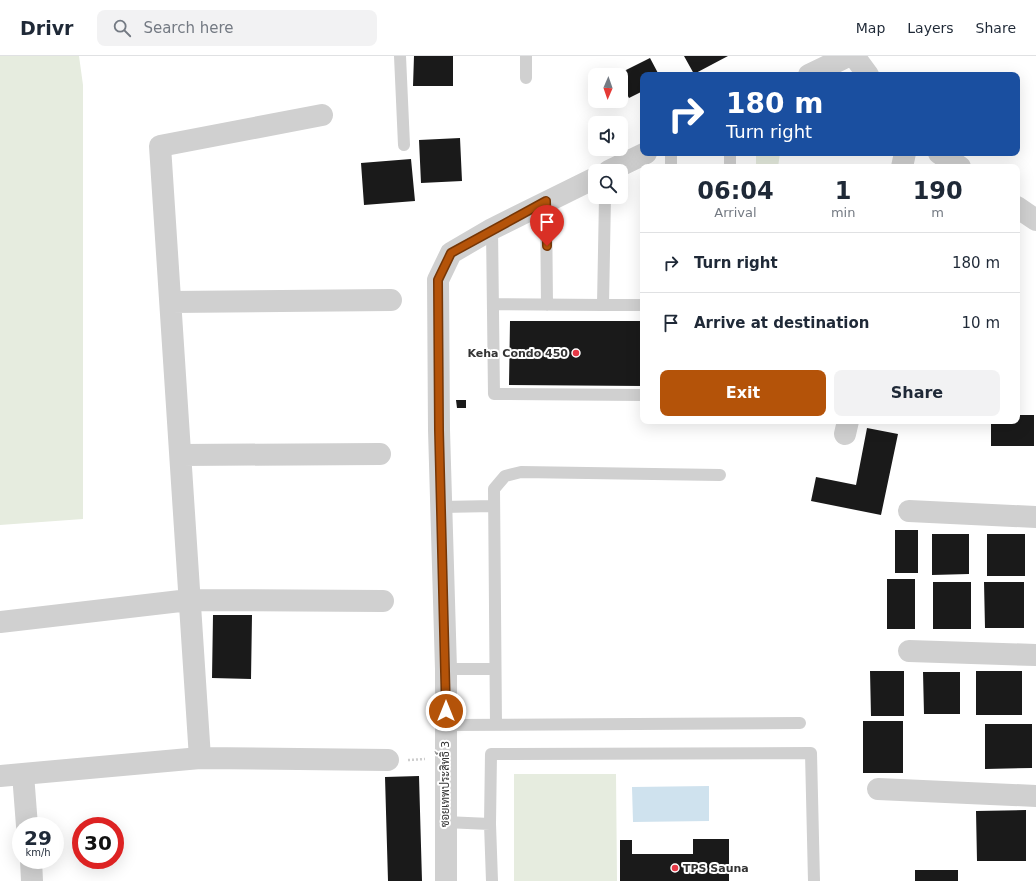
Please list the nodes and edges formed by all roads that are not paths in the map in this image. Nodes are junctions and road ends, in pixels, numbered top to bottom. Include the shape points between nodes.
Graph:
1 (400, 56) edge
2 (526, 56) edge
3 (848, 56) edge
4 (854, 56) edge
5 (816, 72) edge
6 (866, 72) edge
7 (526, 78) dead end
8 (322, 115) dead end
9 (404, 145) dead end
10 (640, 156) edge
11 (944, 156) edge
12 (623, 164) edge
13 (956, 164) edge
14 (588, 181) edge
15 (546, 201) junction
16 (605, 204) edge
17 (1020, 209) edge
18 (1036, 220) edge
19 (492, 229) junction
20 (391, 300) dead end
21 (171, 302) junction
22 (494, 304) junction
23 (640, 304) edge
24 (547, 305) junction
25 (603, 305) junction
26 (640, 395) edge
27 (380, 454) dead end
28 (181, 456) junction
29 (720, 475) dead end
30 (494, 506) junction
31 (441, 507) junction
32 (909, 511) dead end
33 (1036, 517) edge
34 (189, 600) junction
35 (383, 601) dead end
36 (0, 622) edge
37 (909, 651) dead end
38 (1036, 655) edge
39 (446, 669) junction
40 (495, 669) junction
41 (800, 722) dead end
42 (446, 725) junction
43 (496, 725) junction
44 (200, 758) junction
45 (388, 760) road end
46 (23, 774) junction
47 (0, 776) edge
48 (878, 789) dead end
49 (1036, 796) edge
50 (27, 817) edge
51 (445, 822) junction
52 (490, 824) junction
53 (31, 869) edge
54 (32, 881) edge
55 (446, 881) edge
56 (492, 881) edge
57 (814, 881) edge

1 - 9 lane
2 - 7 lane
3 - 5 street
4 - 6 street
8 - 21 street via 160,146
10 - 12 street
11 - 13 street
14 - 15 street, ซอยเทพประสิทธิ์ 3
15 - 19 street, ซอยเทพประสิทธิ์ 3
15 - 24 lane
16 - 25 lane
17 - 18 street
19 - 22 lane
19 - 31 street, ซอยเทพประสิทธิ์ 3 via 451,253 438,280
20 - 21 street
21 - 28 street
22 - 24 lane
22 - 26 lane via 494,394
23 - 25 lane
24 - 25 lane
27 - 28 street
28 - 34 street
29 - 30 lane via 521,472 505,476 494,489
30 - 31 lane
30 - 40 lane
31 - 39 street, ซอยเทพประสิทธิ์ 3
32 - 33 street
34 - 35 street
34 - 36 street
34 - 44 street
37 - 38 street
39 - 40 lane
39 - 42 street, ซอยเทพประสิทธิ์ 3
40 - 43 lane
41 - 43 lane
42 - 43 lane
42 - 51 street, ซอยเทพประสิทธิ์ 3
44 - 45 street
44 - 46 street
46 - 47 street
46 - 50 street
48 - 49 street
51 - 52 lane
51 - 55 street, ซอยเทพประสิทธิ์ 3
52 - 56 lane
52 - 57 lane via 491,754 812,753
53 - 54 street

